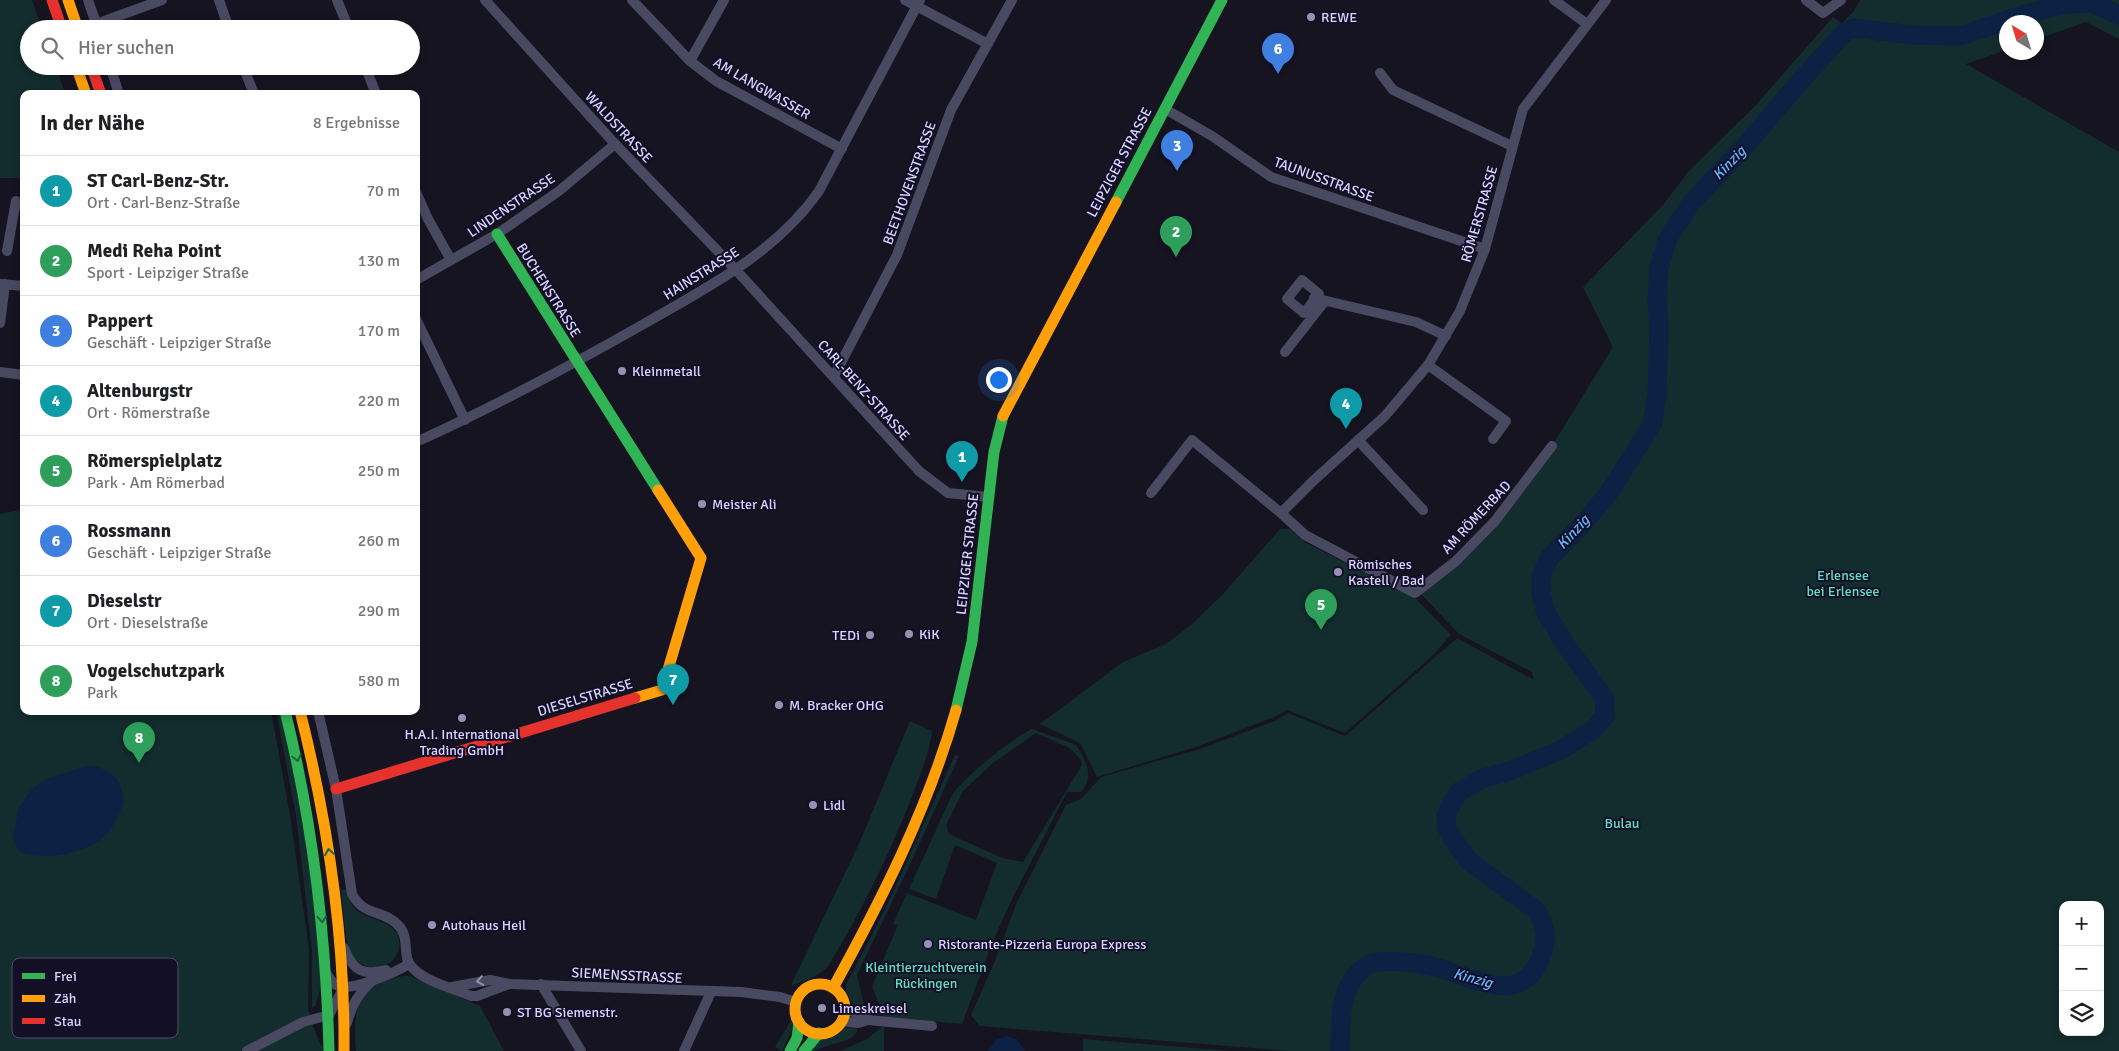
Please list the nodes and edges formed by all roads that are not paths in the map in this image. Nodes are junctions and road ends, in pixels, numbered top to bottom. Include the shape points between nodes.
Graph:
1 (52, 0) edge
2 (68, 0) edge
3 (88, 0) edge
4 (162, 0) edge
5 (219, 0) edge
6 (337, 0) edge
7 (485, 0) edge
8 (632, 0) edge
9 (724, 0) edge
10 (905, 0) edge
11 (1012, 0) edge
12 (1222, 0) edge
13 (1554, 0) edge
14 (1606, 0) edge
15 (1806, 0) edge
16 (1842, 0) edge
17 (918, 3) edge
18 (59, 20) edge
19 (75, 20) edge
20 (95, 20) edge
21 (112, 20) edge
22 (227, 20) edge
23 (345, 20) edge
24 (1587, 24) junction
25 (988, 44) junction
26 (690, 61) junction
27 (1380, 73) dead end
28 (79, 75) edge
29 (94, 75) edge
30 (113, 75) edge
31 (247, 75) edge
32 (369, 75) edge
33 (85, 90) edge
34 (100, 90) edge
35 (119, 90) edge
36 (252, 90) edge
37 (374, 90) edge
38 (1165, 109) junction
39 (615, 144) junction
40 (1512, 146) junction
41 (842, 149) junction
42 (16, 201) dead end
43 (420, 201) edge
44 (5, 227) edge
45 (497, 234) junction
46 (1485, 249) junction
47 (7, 251) dead end
48 (451, 260) junction
49 (736, 270) junction
50 (420, 278) edge
51 (2, 284) edge
52 (20, 286) edge
53 (0, 323) edge
54 (420, 328) edge
55 (1446, 336) junction
56 (1285, 352) dead end
57 (577, 362) junction
58 (1428, 365) junction
59 (0, 372) edge
60 (20, 374) edge
61 (834, 376) junction
62 (464, 420) junction
63 (1493, 439) dead end
64 (420, 440) edge
65 (1358, 440) junction
66 (1552, 446) dead end
67 (1151, 493) dead end
68 (988, 497) junction
69 (1424, 510) dead end
70 (1281, 513) junction
71 (286, 715) edge
72 (301, 715) edge
73 (319, 715) edge
74 (336, 789) junction
75 (339, 935) junction
76 (409, 964) junction
77 (326, 974) junction
78 (374, 980) junction
79 (509, 984) junction
80 (541, 984) junction
81 (344, 987) junction
82 (451, 988) junction
83 (833, 988) junction
84 (711, 992) junction
85 (796, 1002) junction
86 (329, 1014) junction
87 (843, 1015) junction
88 (799, 1022) junction
89 (932, 1026) dead end
90 (819, 1033) junction
91 (344, 1039) junction
92 (247, 1051) edge
93 (329, 1051) edge
94 (344, 1051) edge
95 (582, 1051) edge
96 (684, 1051) edge
97 (790, 1051) edge
98 (804, 1051) edge

1 - 18 main road
2 - 19 main road
3 - 20 street
4 - 21 street
5 - 22 street
6 - 23 street
7 - 39 street, WALDSTRASSE
8 - 26 street, AM LANGWASSER
9 - 26 street
10 - 17 street
11 - 25 street, BEETHOVENSTRASSE
12 - 38 main road, LEIPZIGER STRASSE
13 - 24 street
14 - 24 street, RÖMERSTRASSE
15 - 16 street via 1824,13
17 - 25 street
17 - 41 street, HAINSTRASSE
24 - 40 street, RÖMERSTRASSE via 1528,100 1519,118
25 - 61 street, BEETHOVENSTRASSE via 951,110 897,255
26 - 41 street, AM LANGWASSER via 716,81
27 - 40 street via 1393,90
28 - 33 main road
29 - 34 main road
30 - 35 street
31 - 36 street
32 - 37 street
38 - 46 street, TAUNUSSTRASSE via 1212,136 1271,177
38 - 68 main road, LEIPZIGER STRASSE via 1005,412 996,437
39 - 45 street, LINDENSTRASSE via 559,190
39 - 49 street, WALDSTRASSE
40 - 46 street, RÖMERSTRASSE
41 - 49 street, HAINSTRASSE via 807,208
42 - 44 street
43 - 48 street
44 - 47 street
45 - 48 street, LINDENSTRASSE
45 - 57 main road, BUCHENSTRASSE
46 - 55 street, RÖMERSTRASSE via 1470,289
48 - 50 street, LINDENSTRASSE
49 - 57 street, HAINSTRASSE
49 - 61 street, CARL-BENZ-STRASSE
51 - 52 street
51 - 53 street
54 - 62 street
55 - 56 street via 1416,322 1320,300
55 - 58 street, RÖMERSTRASSE
57 - 62 street, HAINSTRASSE
57 - 74 main road, DIESELSTRASSE via 701,558 662,690
58 - 63 street via 1506,420
58 - 65 street, RÖMERSTRASSE via 1385,416
59 - 60 street
61 - 68 street, CARL-BENZ-STRASSE via 919,471 948,493
62 - 64 street, HAINSTRASSE
65 - 69 street
65 - 70 street, RÖMERSTRASSE
66 - 70 street, AM RÖMERBAD via 1495,521 1456,561 1416,592 1305,535
67 - 70 street via 1192,440
68 - 83 main road, LEIPZIGER STRASSE via 976,618 953,719 912,835 881,901
71 -> 77 main road via 300,772 317,871
75 -> 72 main road via 322,811
73 - 74 street
74 - 76 street via 352,894 362,908 398,925 404,935
75 - 76 street via 349,959 358,970 369,973
75 - 81 main road
76 - 78 street
76 - 82 street, SIEMENSSTRASSE via 424,977
77 - 81 street via 335,985
77 - 86 main road
78 - 81 street
78 - 91 street via 356,998
79 - 80 street, SIEMENSSTRASSE
79 -> 82 street, SIEMENSSTRASSE via 490,980
79 - 82 street, SIEMENSSTRASSE via 478,996
80 - 84 street, SIEMENSSTRASSE
80 - 95 street
81 - 86 street
81 - 91 main road
83 - 85 main road via 822,984 810,986
83 - 87 main road via 842,998
84 - 85 street, SIEMENSSTRASSE via 756,993
84 - 96 street
85 - 88 main road
86 - 91 street
86 - 92 street via 303,1022
86 - 93 main road
87 - 89 street via 858,1022 868,1020
87 - 90 main road via 833,1030
88 - 90 main road via 807,1030
88 - 97 main road via 797,1038
90 - 98 main road
91 - 94 main road

